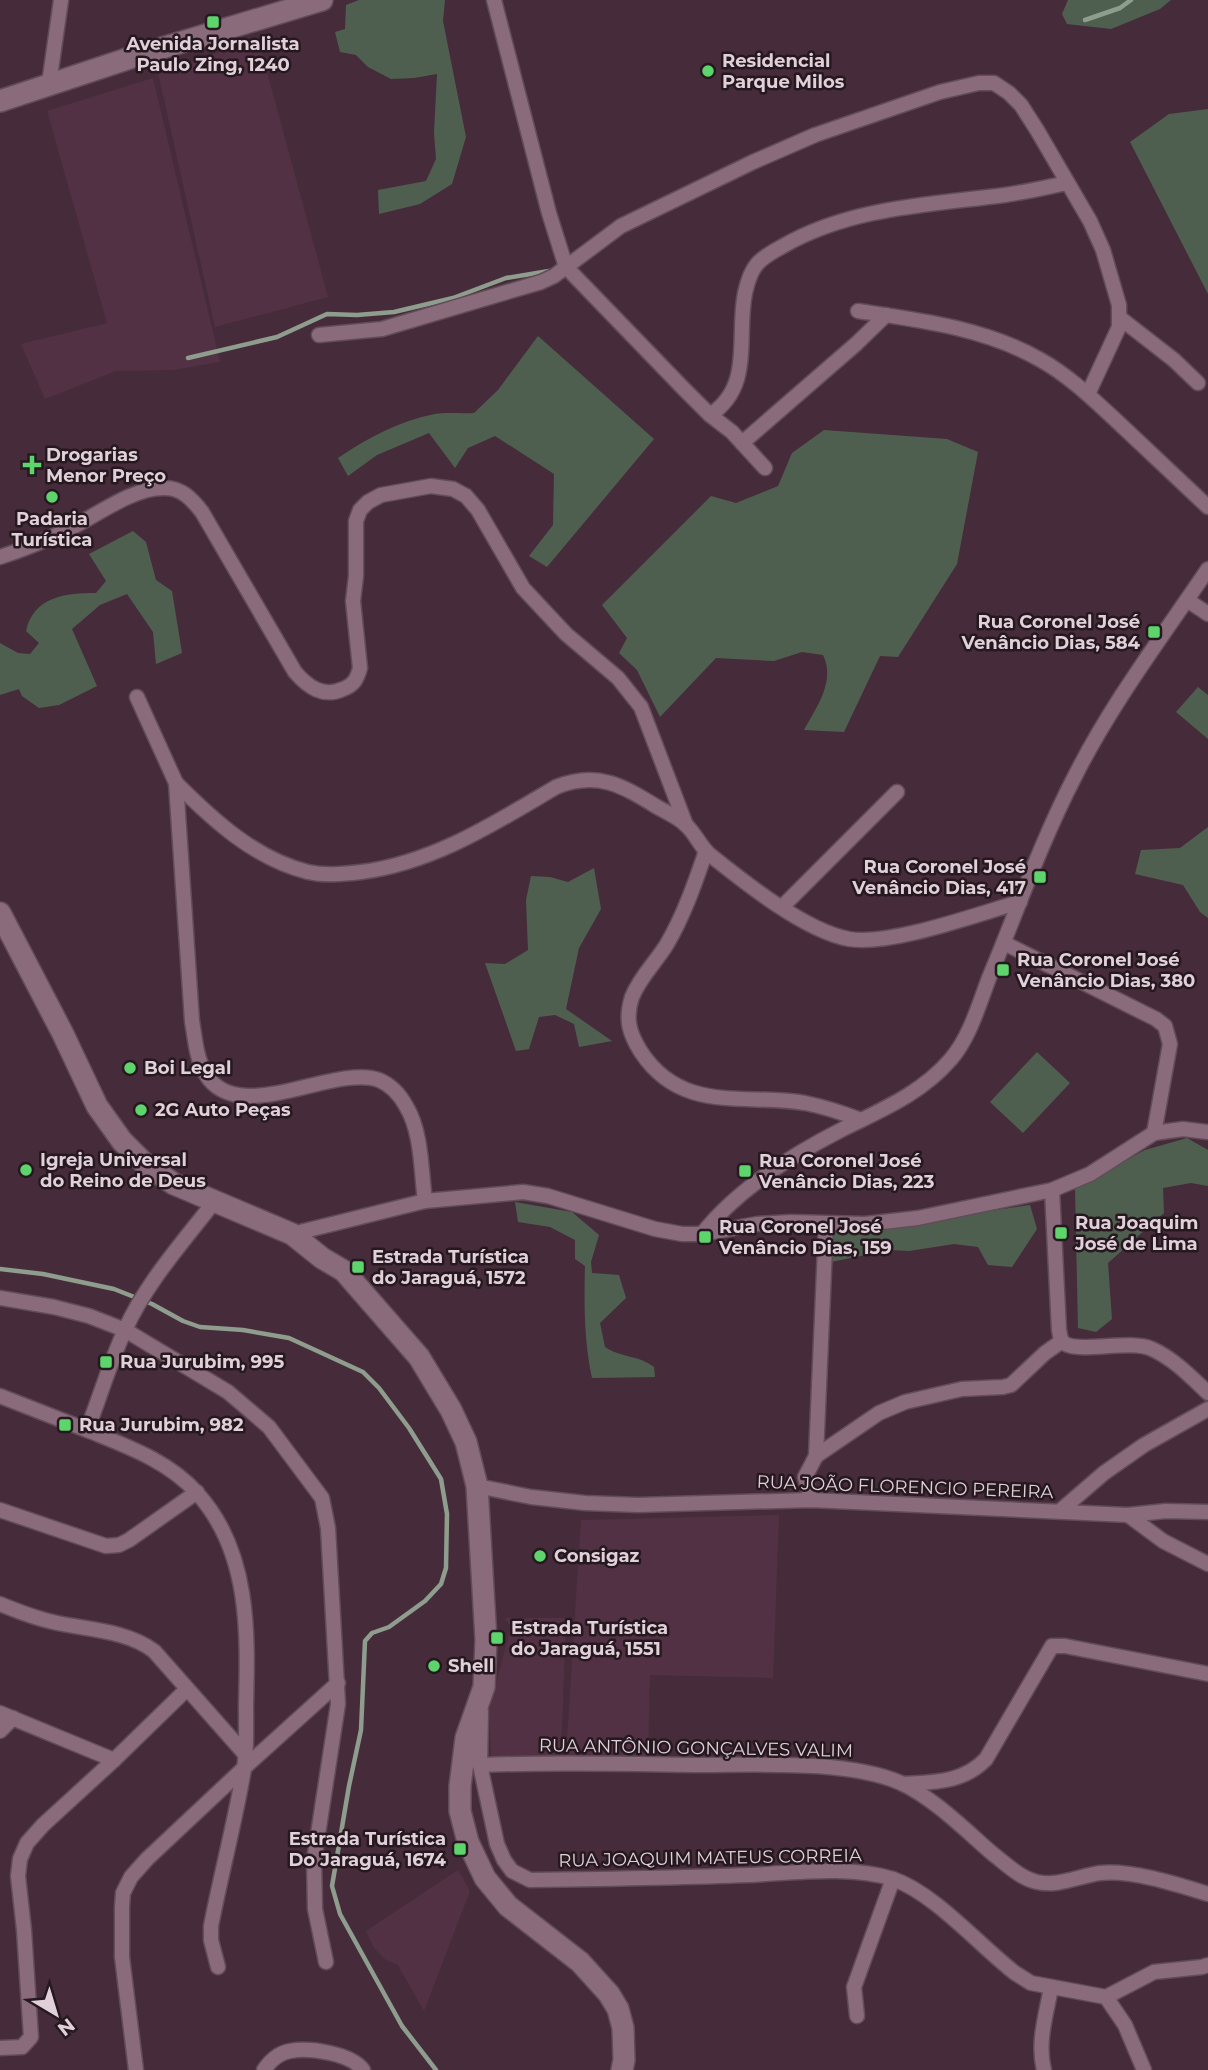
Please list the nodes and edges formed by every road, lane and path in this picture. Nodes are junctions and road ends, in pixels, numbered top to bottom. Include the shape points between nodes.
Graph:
1 (61, 0) edge
2 (322, 0) edge
3 (494, 0) edge
4 (50, 84) junction
5 (0, 101) edge
6 (1067, 183) junction
7 (566, 267) junction
8 (858, 311) dead end
9 (886, 315) junction
10 (1120, 318) junction
11 (319, 335) dead end
12 (1198, 383) dead end
13 (1088, 394) junction
14 (710, 415) junction
15 (742, 443) junction
16 (765, 468) dead end
17 (1208, 507) edge
18 (0, 556) edge
19 (1208, 569) edge
20 (1187, 600) junction
21 (1208, 614) edge
22 (137, 697) dead end
23 (176, 783) junction
24 (897, 792) dead end
25 (686, 825) junction
26 (706, 851) junction
27 (1020, 902) junction
28 (782, 907) junction
29 (0, 913) edge
30 (1004, 943) junction
31 (861, 1120) junction
32 (1208, 1132) edge
33 (1154, 1133) junction
34 (1052, 1190) junction
35 (425, 1201) junction
36 (214, 1202) junction
37 (826, 1224) junction
38 (292, 1234) junction
39 (702, 1234) junction
40 (0, 1298) edge
41 (125, 1330) junction
42 (1062, 1340) junction
43 (1208, 1393) edge
44 (0, 1396) edge
45 (1208, 1409) edge
46 (88, 1430) junction
47 (816, 1455) junction
48 (477, 1486) junction
49 (197, 1492) junction
50 (811, 1500) junction
51 (0, 1510) edge
52 (1060, 1511) junction
53 (1208, 1511) edge
54 (1128, 1515) junction
55 (1208, 1564) edge
56 (0, 1604) edge
57 (1208, 1674) edge
58 (338, 1683) junction
59 (484, 1687) junction
60 (187, 1689) junction
61 (7, 1715) edge
62 (0, 1731) edge
63 (466, 1738) junction
64 (114, 1760) junction
65 (245, 1760) junction
66 (480, 1765) junction
67 (903, 1784) junction
68 (892, 1879) junction
69 (1208, 1894) edge
70 (326, 1962) dead end
71 (1208, 1965) edge
72 (218, 1967) dead end
73 (1051, 1988) junction
74 (1106, 1997) junction
75 (857, 2016) dead end
76 (0, 2048) edge
77 (136, 2070) edge
78 (264, 2070) edge
79 (363, 2070) edge
80 (622, 2070) edge
81 (1044, 2070) edge
82 (1144, 2070) edge

1 - 4 street
2 - 4 main road
3 - 7 street
4 - 5 main road
6 - 7 street via 1021,106 994,83 979,83 815,135 752,162 621,226
6 - 10 street via 1103,250
6 - 14 street via 875,212 828,224 766,256 756,265 745,295 737,382 722,407
7 - 11 street via 514,292 382,329
7 - 14 street
8 - 9 street
9 - 13 street via 1006,344 1037,357
9 - 15 street
10 - 12 street
10 - 13 street
13 - 17 street
14 - 15 street
15 - 16 street
18 - 25 street via 23,550 143,492 176,489 202,512 295,672 305,684 334,694 358,679 360,668 353,601 360,510 381,495 431,486 453,489 478,510 523,588 642,707
19 - 20 street
20 - 21 street
20 - 27 street via 1073,779
22 - 23 street
23 - 25 street via 244,843 308,872 335,875 376,870 458,843 571,781 607,780
23 - 35 street via 192,1021 206,1074 228,1092 252,1096 360,1077 389,1086 407,1107 413,1123
24 - 28 street
25 - 26 street
26 - 28 street
26 - 31 street via 683,915 633,995 627,1013 634,1041 646,1060 686,1091 712,1098 803,1103
27 - 28 street via 869,940 823,930
27 - 30 street
29 - 36 main road via 97,1106 122,1141 174,1184
30 - 31 street via 953,1057 911,1095
30 - 33 street via 1165,1026 1170,1044
31 - 39 street via 756,1183
32 - 33 street
33 - 34 street via 1090,1174
34 - 37 street via 918,1218
34 - 42 street
35 - 38 street
35 - 39 street via 523,1192 654,1229
36 - 38 main road
36 - 41 street via 147,1291
37 - 39 street via 757,1224
37 - 47 street
38 - 48 main road via 349,1276 419,1357 466,1442
40 - 41 street via 54,1307
41 - 46 street
41 - 58 street via 254,1412 322,1498
42 - 43 street via 1083,1349 1120,1344 1151,1348 1176,1363
42 - 47 street via 1011,1385 962,1389 905,1402 879,1413
44 - 46 street
45 - 52 street via 1144,1444
46 - 49 street via 168,1468
47 - 50 street via 805,1477
48 - 50 street, RUA JOÃO FLORENCIO PEREIRA via 585,1503
48 - 59 main road via 486,1640
49 - 51 street via 119,1545 91,1542
49 - 65 street via 224,1533 239,1573 244,1601
50 - 52 street, RUA JOÃO FLORENCIO PEREIRA
52 - 54 street, RUA JOÃO FLORENCIO PEREIRA
53 - 54 street, RUA JOÃO FLORENCIO PEREIRA
54 - 55 street via 1163,1541
56 - 60 street via 51,1621 129,1636 154,1651
57 - 67 street via 1052,1646 977,1768 947,1781
58 - 65 street
58 - 70 street via 336,1726 314,1860 315,1909
59 - 63 main road
59 - 66 street, RUA JOAQUIM MATEUS CORREIA
60 - 64 street
60 - 65 street
61 - 62 street
61 - 64 street
63 - 66 street
63 - 80 main road via 460,1811 475,1860 508,1906 580,1962 609,1994 623,2028
64 - 76 street via 43,1825 20,1858 31,2037 22,2047
65 - 72 street via 211,1926
65 - 77 street via 147,1859 123,1893 122,1956
66 - 67 street, RUA ANTÔNIO GONÇALVES VALIM via 785,1766 858,1771
66 - 68 street, RUA JOAQUIM MATEUS CORREIA via 497,1844 504,1860 519,1876 530,1880 825,1872
67 - 69 street, RUA ANTÔNIO GONÇALVES VALIM via 1009,1866 1039,1883 1121,1873
68 - 73 street, RUA JOAQUIM MATEUS CORREIA via 925,1896 1015,1973
68 - 75 street via 854,1987
71 - 74 street via 1154,1972
73 - 74 street, RUA JOAQUIM MATEUS CORREIA
73 - 81 street via 1041,2043
74 - 82 street via 1125,2025
78 - 79 street via 278,2055 291,2050 350,2058

